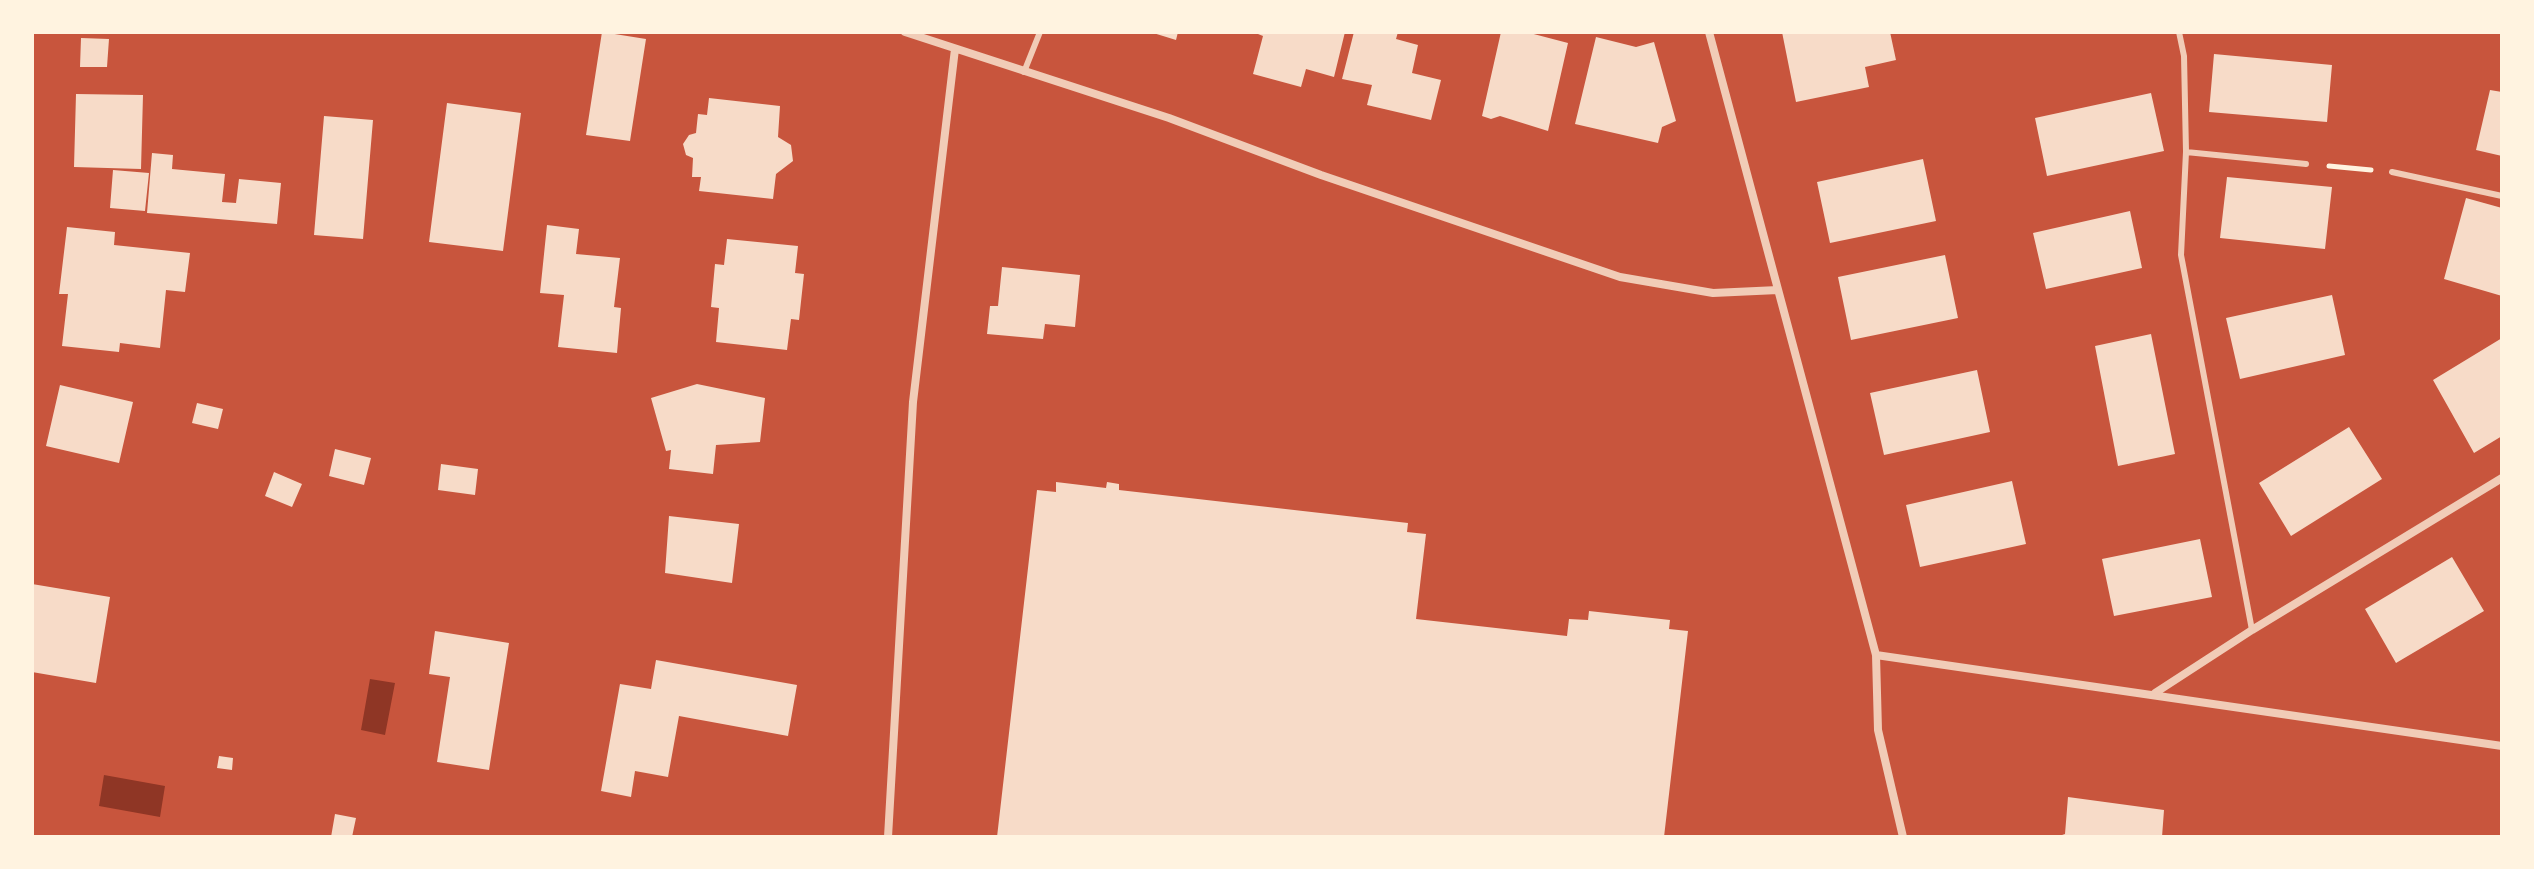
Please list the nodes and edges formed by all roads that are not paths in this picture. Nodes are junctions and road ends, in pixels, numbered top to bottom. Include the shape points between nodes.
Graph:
1 (905, 32) edge
2 (1040, 32) edge
3 (1709, 32) edge
4 (2179, 32) edge
5 (955, 49) junction
6 (1024, 72) junction
7 (2186, 152) junction
8 (2306, 164) road end
9 (2392, 172) road end
10 (2502, 196) edge
11 (1778, 290) junction
12 (2502, 478) edge
13 (2252, 630) junction
14 (1876, 655) junction
15 (2155, 694) junction
16 (2502, 746) edge
17 (888, 837) edge
18 (1903, 837) edge

1 - 5 street
2 - 6 lane
3 - 11 street
4 - 7 lane
5 - 6 street
5 - 17 street via 913,402
6 - 11 street via 1620,277 1713,293
7 - 8 lane
7 - 13 lane via 2181,255
9 - 10 lane
11 - 14 street
12 - 13 street
13 - 15 street
14 - 15 street
14 - 18 street via 1878,730
15 - 16 street

